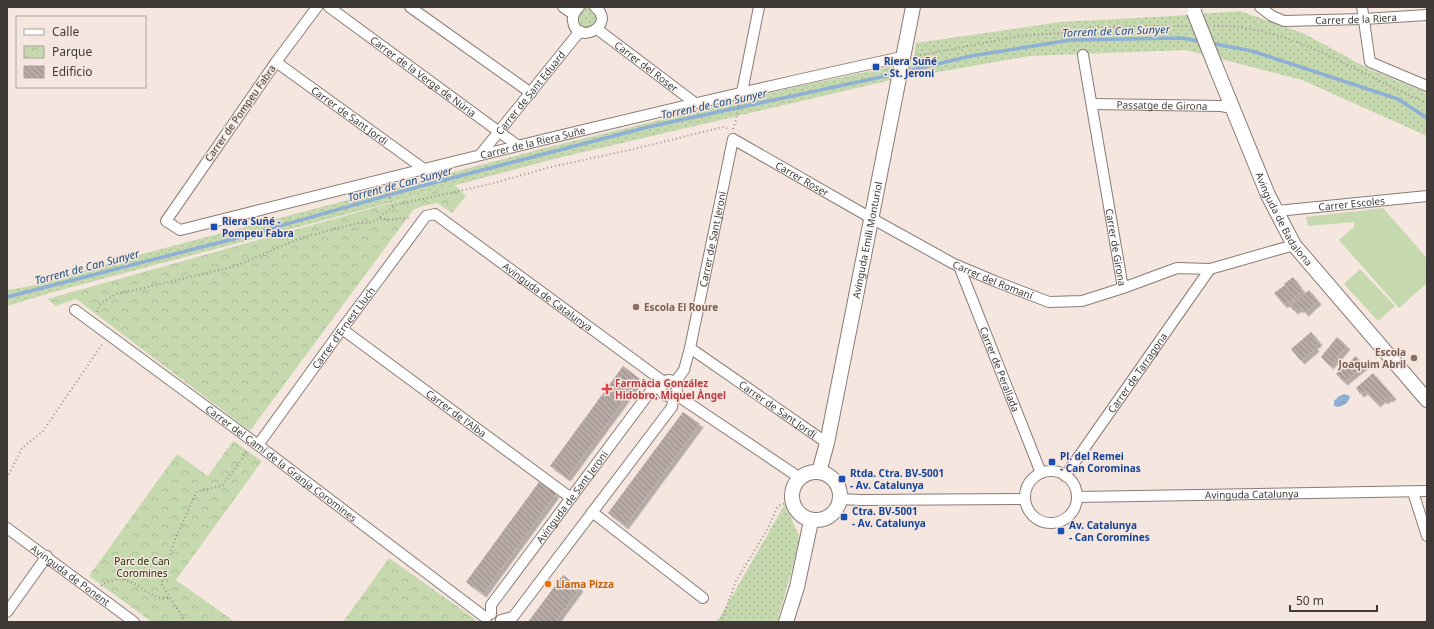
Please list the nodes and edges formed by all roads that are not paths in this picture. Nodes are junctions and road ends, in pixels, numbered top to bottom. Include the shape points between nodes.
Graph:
1 (317, 7) edge
2 (329, 7) edge
3 (410, 7) edge
4 (563, 7) edge
5 (597, 7) edge
6 (759, 7) edge
7 (913, 7) edge
8 (1260, 7) edge
9 (1362, 7) edge
10 (576, 10) edge
11 (1192, 15) edge
12 (1427, 15) edge
13 (1364, 19) junction
14 (597, 29) junction
15 (580, 31) junction
16 (1083, 55) dead end
17 (902, 59) junction
18 (276, 62) junction
19 (1427, 86) edge
20 (531, 93) junction
21 (741, 95) junction
22 (695, 103) junction
23 (1092, 104) junction
24 (1232, 108) junction
25 (500, 132) junction
26 (733, 134) joint
27 (517, 145) junction
28 (480, 155) junction
29 (424, 169) junction
30 (1427, 196) edge
31 (1276, 211) junction
32 (431, 214) joint
33 (871, 218) junction
34 (166, 221) joint
35 (1294, 245) junction
36 (959, 266) junction
37 (1210, 269) junction
38 (1123, 288) junction
39 (75, 310) dead end
40 (342, 329) junction
41 (690, 348) junction
42 (675, 382) junction
43 (663, 384) junction
44 (675, 395) junction
45 (1427, 400) edge
46 (255, 442) junction
47 (827, 443) junction
48 (819, 472) junction
49 (1041, 472) junction
50 (1066, 476) junction
51 (800, 478) junction
52 (1427, 491) edge
53 (1413, 492) junction
54 (1077, 497) junction
55 (571, 498) junction
56 (840, 499) junction
57 (1024, 499) junction
58 (592, 512) junction
59 (811, 521) junction
60 (7, 528) edge
61 (1427, 536) edge
62 (47, 556) junction
63 (703, 598) dead end
64 (7, 612) edge
65 (487, 618) edge
66 (501, 621) edge
67 (134, 622) edge
68 (786, 622) edge

1 - 18 street, Carrer de Pompeu Fabra
2 - 25 street, Carrer de la Verge de Núria
3 - 20 street
4 - 10 street
5 - 14 street via 602,20
6 - 21 street
7 - 17 street, Avinguda Emili Monturiol
8 - 13 street, Carrer de la Riera via 1284,21
9 - 13 street
10 - 15 street via 574,24
11 - 24 street, Avinguda de Badalona, bridge
12 - 13 street, Carrer de la Riera
13 - 19 street via 1370,62
14 - 15 street via 590,33
14 - 22 street, Carrer del Roser
15 - 20 street, Carrer de Sant Eduard
16 - 23 street, Carrer de Girona
17 - 21 street, Carrer de la Riera Suñe
17 - 33 street, Avinguda Emili Monturiol
18 - 29 street, Carrer de Sant Jordi
18 - 34 street, Carrer de Pompeu Fabra
20 - 25 street, Carrer de Sant Eduard
21 - 22 street, Carrer de la Riera Suñe
22 - 27 street, Carrer de la Riera Suñe
23 - 24 street, Passatge de Girona
23 - 38 street, Carrer de Girona
24 - 31 street, Avinguda de Badalona
25 - 27 street, Carrer de la Verge de Núria
25 - 28 street, Carrer de Sant Eduard
26 - 33 street, Carrer Roser
26 - 41 street, Carrer de Sant Jeroni
27 - 28 street, Carrer de la Riera Suñe
28 - 29 street, Carrer de la Riera Suñe
29 - 34 street, Carrer de la Riera Suñe via 180,230
30 - 31 street, Carrer Escoles
31 - 35 street, Avinguda de Badalona
32 - 40 street, Carrer d'Ernest Lluch via 419,225
32 - 43 street, Avinguda de Catalunya via 435,214
33 - 36 street, Carrer del Romaní
33 - 47 street, Avinguda Emili Monturiol
35 - 37 street, Carrer de Girona
35 - 45 street, Avinguda de Badalona
36 - 38 street, Carrer del Romaní via 1049,302 1082,301
36 - 49 street, Carrer de Perallada
37 - 38 street, Carrer de Girona via 1177,268
37 - 50 street, Carrer de Tarragona
39 - 46 street, Carrer del Camí de la Granja Coromines
40 - 46 street, Carrer d'Ernest Lluch
40 - 55 street, Carrer de l'Alba
41 - 42 street, Carrer de Sant Jeroni via 684,370
41 - 47 street, Carrer de Sant Jordi
42 - 43 street via 669,380
42 - 44 street via 678,388
43 - 44 street via 663,394 669,397
43 - 55 street, Avinguda de Sant Jeroni via 650,392
44 - 51 street
44 - 58 street via 672,407
46 - 65 street, Carrer del Camí de la Granja Coromines
47 - 48 street, Avinguda Emili Monturiol
48 - 51 street
48 - 56 street via 837,484
49 - 50 street via 1050,471
49 - 57 street via 1029,482
50 - 54 street via 1076,488
51 - 59 street via 792,491 792,503 800,515
52 - 53 street, Avinguda Catalunya
53 - 54 street, Avinguda Catalunya
53 - 61 street
54 - 57 street via 1073,512 1058,523 1051,524 1035,519
55 - 65 street, Avinguda de Sant Jeroni via 491,605
56 - 57 street
56 - 59 street via 830,516 823,520
58 - 63 street
58 - 66 street via 513,617
59 - 68 street
60 - 62 street, Avinguda de Ponent
62 - 64 street
62 - 67 street, Avinguda de Ponent
65 - 66 street, Carrer del Camí de la Granja Coromines via 496,615

